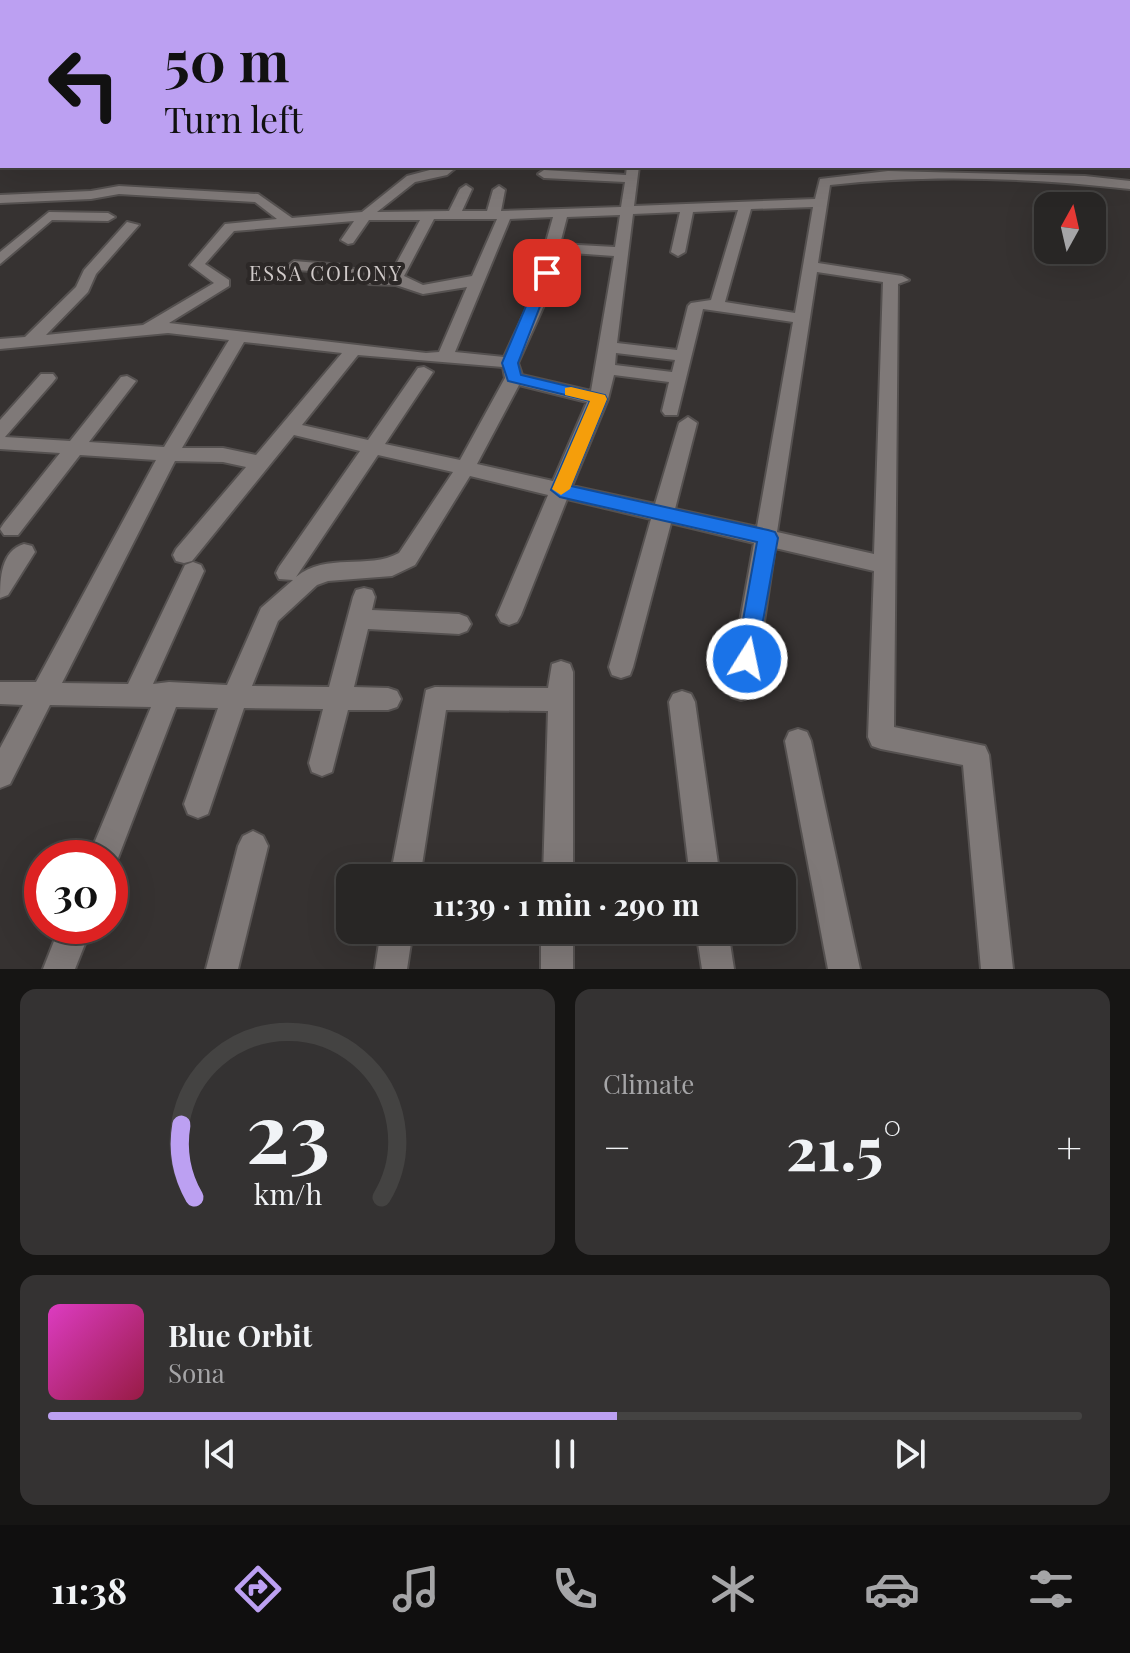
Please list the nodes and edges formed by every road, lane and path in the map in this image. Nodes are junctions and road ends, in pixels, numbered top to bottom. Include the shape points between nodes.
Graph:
1 (450, 168) edge
2 (833, 168) edge
3 (886, 171) edge
4 (948, 172) edge
5 (632, 173) edge
6 (544, 174) dead end
7 (842, 179) junction
8 (1130, 185) edge
9 (466, 189) dead end
10 (499, 190) dead end
11 (63, 197) junction
12 (0, 199) edge
13 (818, 203) junction
14 (745, 207) junction
15 (687, 209) junction
16 (627, 211) junction
17 (561, 213) junction
18 (499, 215) junction
19 (49, 216) junction
20 (365, 216) junction
21 (429, 216) junction
22 (453, 216) junction
23 (108, 217) dead end
24 (287, 220) junction
25 (132, 225) dead end
26 (348, 240) dead end
27 (553, 248) junction
28 (622, 252) junction
29 (678, 252) dead end
30 (0, 260) edge
31 (809, 266) junction
32 (279, 278) dead end
33 (478, 279) junction
34 (397, 281) junction
35 (717, 305) junction
36 (799, 318) junction
37 (149, 329) junction
38 (240, 335) junction
39 (30, 341) junction
40 (0, 344) edge
41 (611, 347) junction
42 (353, 351) junction
43 (445, 356) junction
44 (684, 356) junction
45 (607, 369) junction
46 (512, 370) junction
47 (424, 372) dead end
48 (47, 378) dead end
49 (679, 378) junction
50 (127, 381) dead end
51 (599, 399) junction
52 (289, 428) junction
53 (0, 432) edge
54 (0, 443) edge
55 (74, 447) junction
56 (371, 447) junction
57 (169, 454) junction
58 (260, 463) junction
59 (465, 469) junction
60 (560, 490) junction
61 (662, 513) junction
62 (11, 529) dead end
63 (311, 537) junction
64 (768, 538) junction
65 (24, 552) dead end
66 (886, 565) junction
67 (325, 572) junction
68 (287, 573) dead end
69 (0, 589) edge
70 (509, 615) dead end
71 (459, 624) dead end
72 (621, 667) dead end
73 (561, 672) dead end
74 (741, 689) dead end
75 (0, 693) edge
76 (44, 693) junction
77 (136, 693) junction
78 (169, 693) junction
79 (235, 696) junction
80 (339, 698) junction
81 (388, 699) dead end
82 (561, 700) junction
83 (682, 702) dead end
84 (798, 741) dead end
85 (322, 763) dead end
86 (0, 775) edge
87 (198, 804) dead end
88 (110, 840) edge
89 (253, 846) dead end
90 (407, 864) edge
91 (558, 864) edge
92 (703, 864) edge
93 (69, 944) edge
94 (395, 944) edge
95 (557, 944) edge
96 (714, 944) edge
97 (59, 969) edge
98 (222, 969) edge
99 (391, 969) edge
100 (557, 969) edge
101 (718, 969) edge
102 (844, 969) edge
103 (997, 969) edge

1 - 20 street via 408,180
2 - 7 street
3 - 4 street
3 - 7 street
4 - 8 street
5 - 6 street
5 - 16 street
7 - 13 street via 824,182
9 - 22 street
10 - 18 street
11 - 12 street
11 - 19 street
11 - 24 street via 119,190 258,198
13 - 14 street
13 - 31 street
14 - 15 street
14 - 35 street
15 - 16 street
15 - 29 street
16 - 17 street
16 - 28 street
17 - 18 street
17 - 27 street
18 - 22 street
18 - 33 street
19 - 23 street
19 - 30 street
20 - 21 street
20 - 24 street
20 - 26 street
21 - 22 street
21 - 34 street
24 - 37 street via 230,227 197,265 224,283
25 - 39 street via 89,273 83,289
27 - 28 street
27 - 46 street
28 - 41 street
31 - 36 street
31 - 66 street via 896,280
32 - 34 street via 296,265
33 - 34 street via 426,290
33 - 43 street
35 - 36 street
35 - 44 street via 696,306
36 - 64 street
37 - 38 street
37 - 39 street
38 - 42 street
38 - 57 street
39 - 40 street
41 - 44 street
41 - 45 street
42 - 43 street
42 - 52 street
43 - 46 street
44 - 49 street
45 - 49 street
45 - 51 street
46 - 51 street
46 - 59 street
47 - 56 street
48 - 53 street
49 - 61 street via 680,417
50 - 55 street
51 - 60 street
52 - 56 street
52 - 58 street
54 - 55 street
55 - 57 street
55 - 62 street
56 - 59 street
56 - 63 street
57 - 58 street via 223,455
57 - 76 street
58 - 77 street via 189,563
59 - 60 street
59 - 67 street via 407,559 392,567
60 - 61 street
60 - 70 street
61 - 64 street
61 - 72 street
63 - 67 street
63 - 68 street
64 - 66 street
64 - 74 street
65 - 69 street
66 - 103 street via 881,737 976,755
67 - 79 street via 309,579 269,615
71 - 80 street via 361,608
73 - 82 street
75 - 76 street
76 - 77 street
76 - 86 street
77 - 78 street
78 - 79 street
78 - 88 street
79 - 80 street
79 - 87 street
80 - 81 street
80 - 85 street
82 - 90 street via 435,698
82 - 91 street
83 - 92 street
84 - 102 street
89 - 98 street
93 - 97 street
94 - 99 street
95 - 100 street
96 - 101 street

